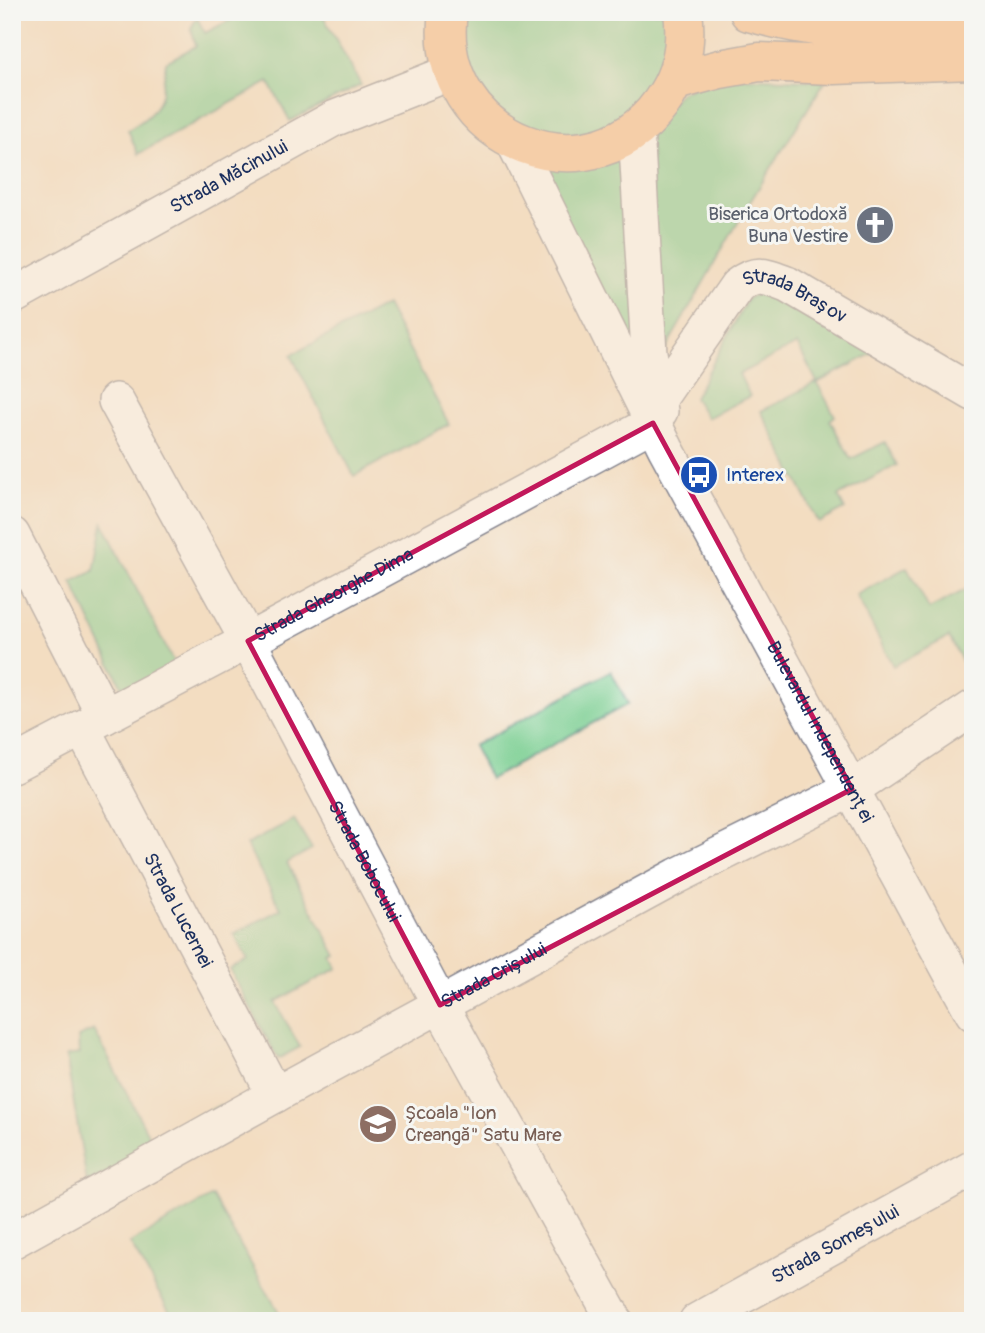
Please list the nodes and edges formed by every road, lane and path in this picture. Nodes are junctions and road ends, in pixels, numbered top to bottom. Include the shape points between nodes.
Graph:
1 (448, 12) edge
2 (683, 12) edge
3 (749, 12) edge
4 (973, 31) edge
5 (973, 60) edge
6 (452, 72) junction
7 (675, 81) junction
8 (636, 129) junction
9 (513, 140) junction
10 (12, 297) edge
11 (973, 393) edge
12 (116, 401) dead end
13 (659, 424) junction
14 (12, 535) edge
15 (248, 642) junction
16 (973, 708) edge
17 (93, 722) junction
18 (12, 765) edge
19 (852, 789) junction
20 (440, 1005) junction
21 (973, 1013) edge
22 (275, 1095) junction
23 (973, 1168) edge
24 (12, 1241) edge
25 (615, 1321) edge
26 (697, 1321) edge

1 - 6 main road, Bulevardul Independenței via 446,39
2 - 7 main road, Bulevardul Independenței via 683,56
3 - 4 main road via 832,30
5 - 7 main road via 834,65 759,62
6 - 9 main road, Bulevardul Independenței via 482,119
6 - 10 street, Strada Măcinului via 333,119
7 - 8 main road, Bulevardul Independenței via 659,107
8 - 9 main road, Bulevardul Independenței via 586,151 549,151
8 - 13 street, Bulevardul Independenței via 648,341
9 - 13 street, Bulevardul Independenței
11 - 13 street, Strada Brașov via 787,284 766,276 749,277 737,286
12 - 15 street, Strada Bobocului
13 - 15 street, Strada Gheorghe Dima
13 - 19 street, Bulevardul Independenței
14 - 17 street, Strada Lucernei
15 - 17 street, Strada Gheorghe Dima
15 - 20 street, Strada Bobocului
16 - 19 street, Strada Crișului
17 - 18 street, Strada Gheorghe Dima
17 - 22 street, Strada Lucernei
19 - 20 street, Strada Crișului via 677,876
19 - 21 street, Bulevardul Independenței
20 - 22 street, Strada Crișului
20 - 25 street, Strada Bobocului
22 - 24 street, Strada Crișului
23 - 26 street, Strada Someșului

